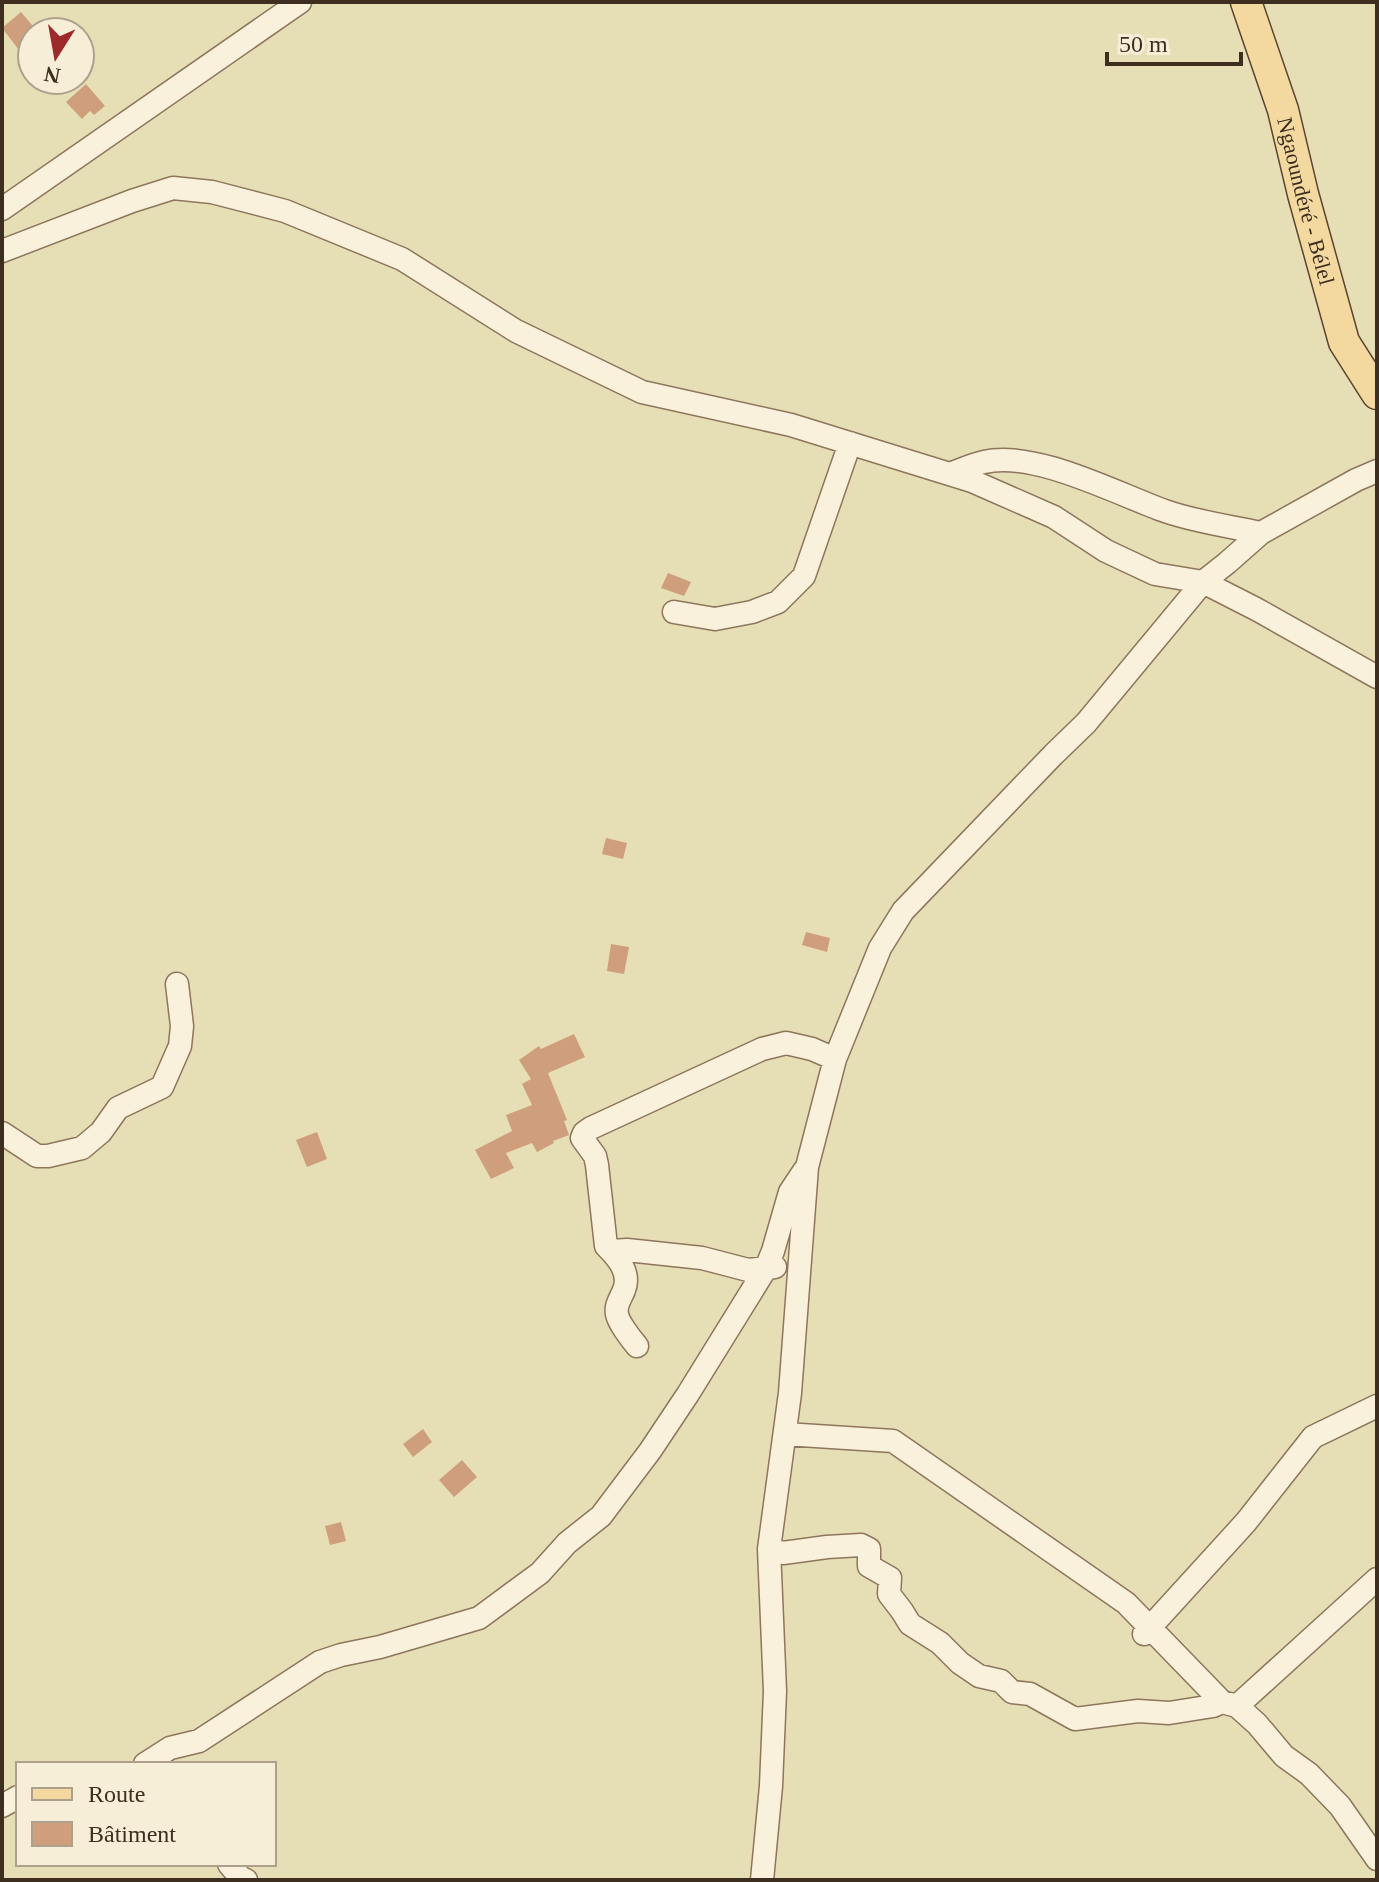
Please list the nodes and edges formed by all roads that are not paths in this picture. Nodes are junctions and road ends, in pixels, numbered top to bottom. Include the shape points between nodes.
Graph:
1 (300, 2) edge
2 (1246, 2) edge
3 (2, 209) edge
4 (2, 251) edge
5 (1377, 394) edge
6 (850, 443) junction
7 (1377, 471) edge
8 (950, 474) junction
9 (1261, 533) junction
10 (1203, 582) junction
11 (674, 612) dead end
12 (1377, 677) edge
13 (177, 984) dead end
14 (835, 1059) junction
15 (2, 1133) edge
16 (807, 1167) junction
17 (611, 1251) junction
18 (766, 1268) junction
19 (799, 1273) junction
20 (637, 1346) dead end
21 (1377, 1406) edge
22 (785, 1434) junction
23 (769, 1549) junction
24 (1377, 1579) edge
25 (1147, 1631) junction
26 (1230, 1704) junction
27 (148, 1762) edge
28 (1377, 1859) edge
29 (231, 1866) edge
30 (246, 1880) edge
31 (762, 1880) edge

1 - 3 street
2 - 5 main road, Ngaoundéré - Bélel via 1283,110 1344,342
4 - 6 street via 173,188 212,192 285,211 402,259 516,331 642,392
6 - 8 street
6 - 11 street via 804,576 778,602 715,619
7 - 9 street
8 - 9 street via 986,461 1031,463 1168,512
8 - 10 street via 1054,517 1106,551 1155,574
9 - 10 street
10 - 12 street
10 - 14 street via 1086,723 903,911 880,948
13 - 15 street via 180,1046 162,1087 118,1108 82,1148 37,1156
14 - 16 street
14 - 17 street via 786,1043 762,1049 584,1133 595,1156 603,1235
16 - 18 street via 790,1192
16 - 19 street
17 - 18 street via 708,1259 755,1271
17 - 20 street via 627,1276 617,1318
18 - 19 street
18 - 27 street via 650,1451 601,1516 540,1573 479,1618 320,1662 199,1741 170,1748
19 - 22 street
21 - 25 street via 1313,1437 1246,1522
22 - 23 street
22 - 25 street via 893,1441 1126,1603
23 - 26 street via 783,1553 866,1546 869,1566 890,1578 889,1594 910,1624 979,1676 1001,1681 1012,1692 1030,1694 1075,1719
23 - 31 street via 775,1691
24 - 26 street
25 - 26 street
26 - 28 street via 1340,1806
29 - 30 street

